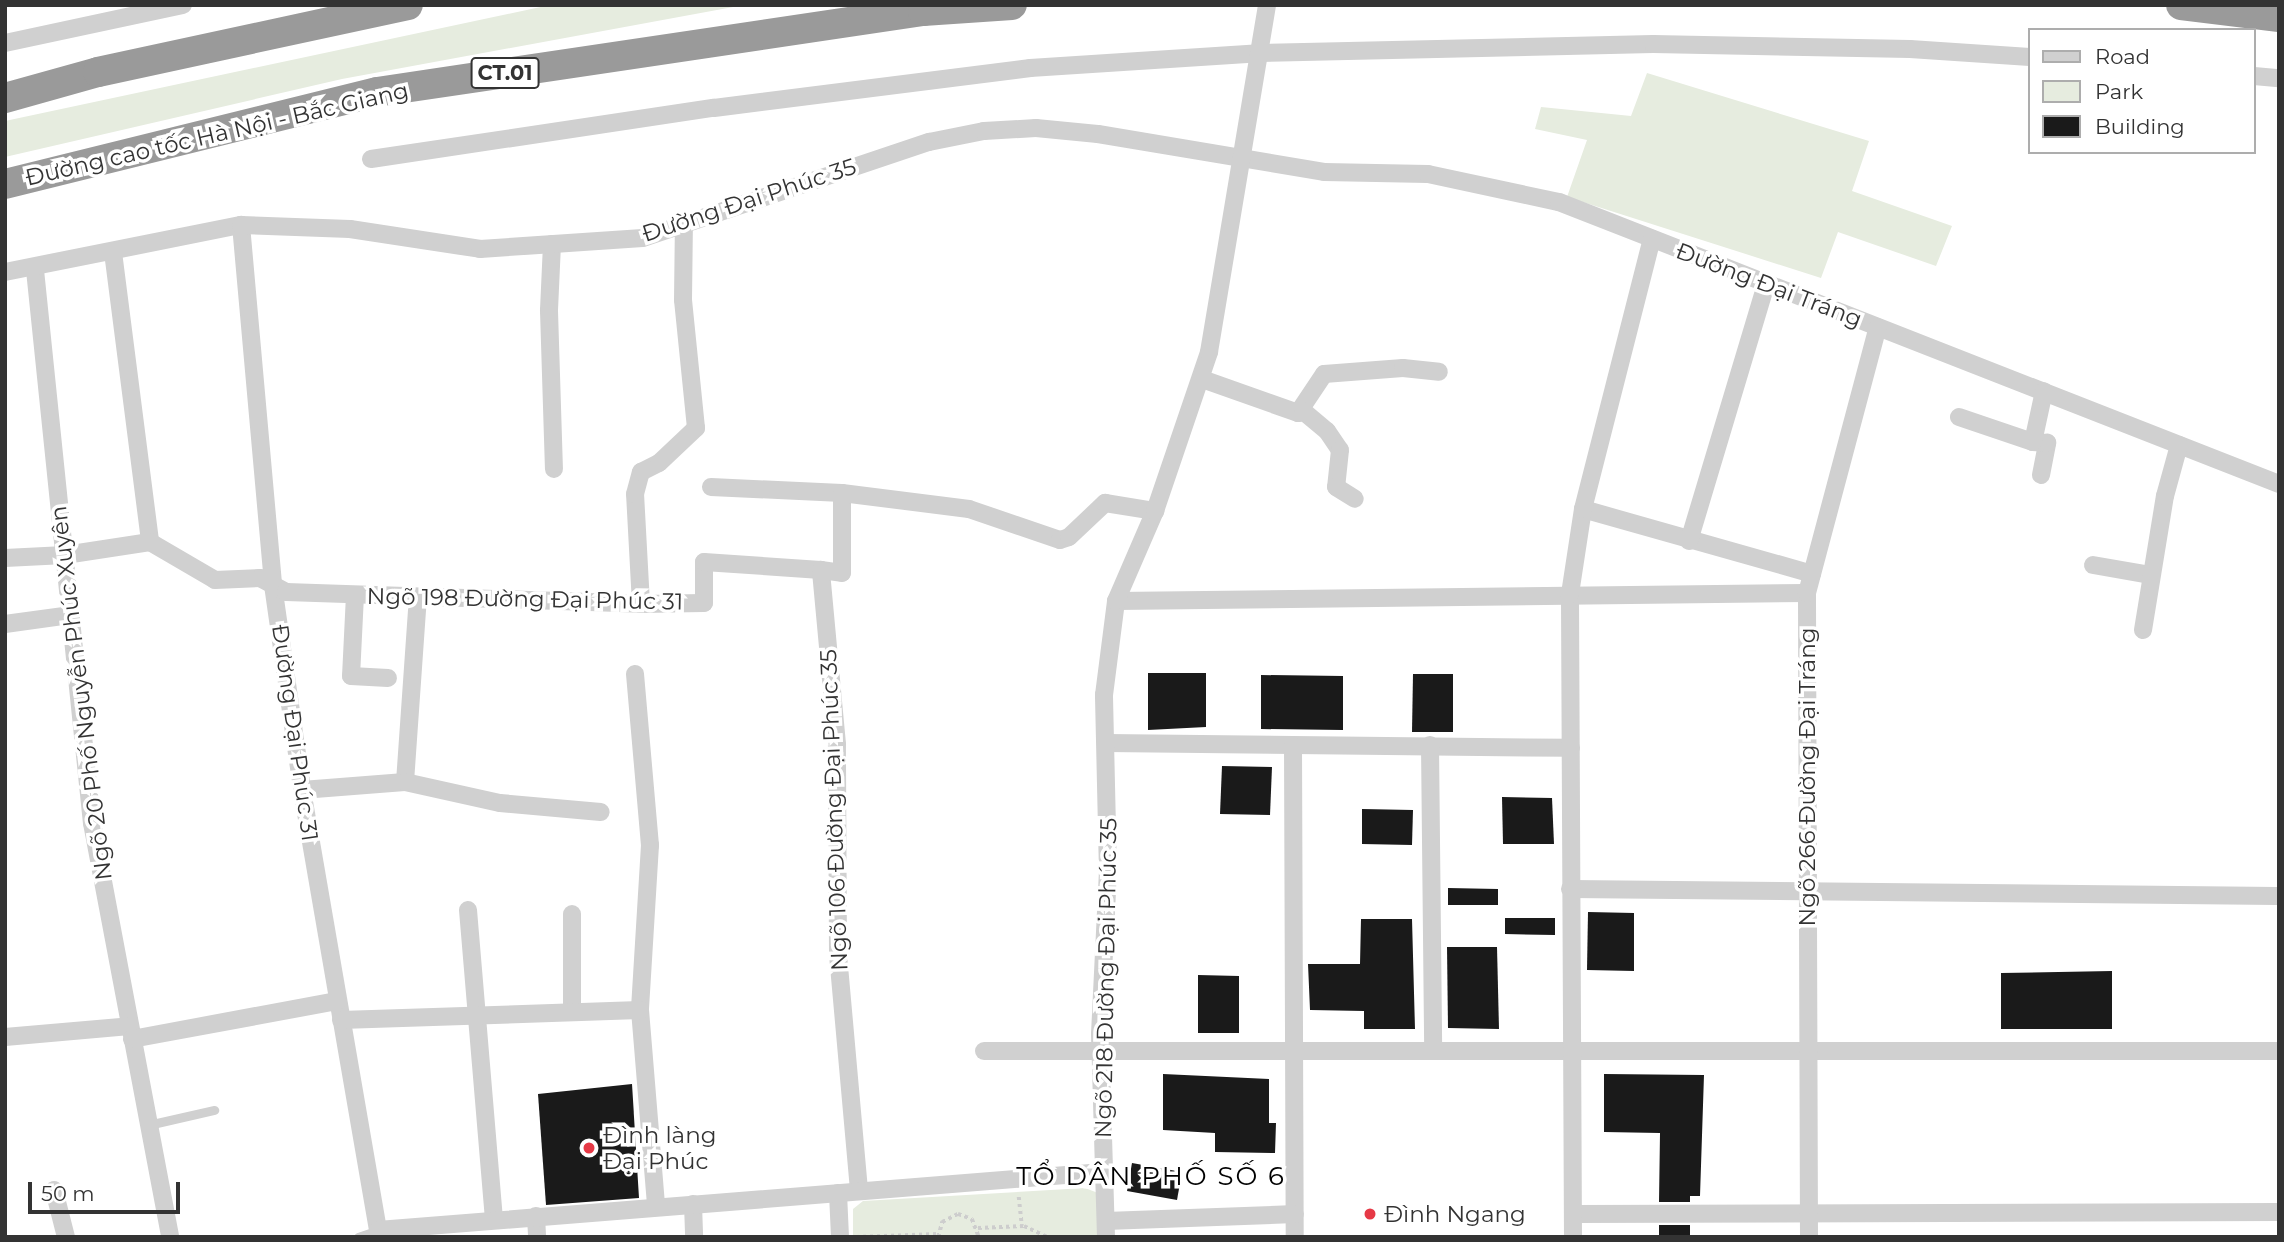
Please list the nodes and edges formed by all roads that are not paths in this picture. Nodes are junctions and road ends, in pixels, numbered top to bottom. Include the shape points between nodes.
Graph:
1 (183, 5) edge
2 (408, 5) edge
3 (1012, 5) edge
4 (1267, 5) edge
5 (2181, 5) edge
6 (2279, 17) edge
7 (5, 43) edge
8 (1259, 53) junction
9 (2028, 57) edge
10 (2256, 76) edge
11 (2279, 78) edge
12 (5, 98) edge
13 (371, 159) dead end
14 (1241, 161) junction
15 (5, 184) edge
16 (684, 222) junction
17 (240, 225) junction
18 (1651, 239) junction
19 (552, 244) junction
20 (113, 252) junction
21 (34, 270) junction
22 (5, 272) edge
23 (1766, 285) junction
24 (1878, 327) junction
25 (1439, 372) dead end
26 (1202, 379) junction
27 (2044, 391) junction
28 (1303, 411) junction
29 (1959, 417) dead end
30 (2033, 442) junction
31 (2179, 445) junction
32 (554, 469) dead end
33 (2041, 475) dead end
34 (2279, 484) edge
35 (711, 487) dead end
36 (842, 493) junction
37 (1355, 499) dead end
38 (1583, 509) junction
39 (1154, 511) junction
40 (1689, 541) junction
41 (150, 542) junction
42 (65, 555) junction
43 (5, 558) edge
44 (2093, 565) dead end
45 (821, 570) junction
46 (1812, 574) junction
47 (2151, 575) junction
48 (273, 585) junction
49 (1807, 593) junction
50 (1570, 594) junction
51 (355, 595) junction
52 (418, 597) junction
53 (1116, 601) junction
54 (641, 604) junction
55 (71, 615) junction
56 (5, 624) edge
57 (2143, 630) dead end
58 (635, 674) dead end
59 (387, 678) dead end
60 (1106, 743) junction
61 (1293, 746) junction
62 (1430, 746) junction
63 (1571, 748) junction
64 (405, 782) junction
65 (302, 790) junction
66 (601, 812) dead end
67 (1570, 889) junction
68 (1806, 894) junction
69 (2277, 896) dead end
70 (468, 910) dead end
71 (572, 914) dead end
72 (338, 1001) junction
73 (640, 1010) junction
74 (572, 1012) junction
75 (476, 1015) junction
76 (341, 1020) junction
77 (131, 1032) junction
78 (5, 1037) edge
79 (1102, 1047) junction
80 (1433, 1048) junction
81 (1294, 1049) junction
82 (1807, 1050) junction
83 (984, 1051) dead end
84 (2279, 1052) edge
85 (1571, 1053) junction
86 (214, 1110) dead end
87 (148, 1125) junction
88 (1103, 1172) junction
89 (54, 1190) dead end
90 (859, 1190) junction
91 (838, 1193) junction
92 (692, 1204) junction
93 (656, 1206) junction
94 (1810, 1212) junction
95 (2279, 1212) edge
96 (1295, 1214) junction
97 (1573, 1214) junction
98 (536, 1216) junction
99 (494, 1220) junction
100 (1106, 1229) edge
101 (379, 1233) edge
102 (66, 1237) edge
103 (170, 1237) edge
104 (358, 1237) edge
105 (537, 1237) edge
106 (694, 1237) edge
107 (840, 1237) edge
108 (1295, 1237) edge
109 (1573, 1237) edge
110 (1809, 1237) edge

1 - 7 street
2 - 12 highway via 98,72
3 - 15 highway, Đường cao tốc Hà Nội - Bắc Giang / CT.01 via 923,11 377,92
4 - 8 street, Ngõ 218 Đường Đại Phúc 35
5 - 6 highway
8 - 9 street via 1653,44 1910,49
8 - 13 street via 1030,68 714,108
8 - 14 street, Ngõ 218 Đường Đại Phúc 35
10 - 11 street
14 - 16 street, Đường Đại Phúc 35 via 1098,134 1036,128 984,131 929,142
14 - 18 street, Đường Đại Tráng via 1324,172 1428,174 1559,202
14 - 26 street, Ngõ 218 Đường Đại Phúc 35
16 - 19 street, Đường Đại Phúc 35 via 643,238
16 - 54 street via 683,300 695,428 659,463 640,472 635,494
17 - 19 street, Đường Đại Phúc 35 via 350,229 480,249
17 - 20 street, Đường Đại Phúc 35
17 - 48 street, Đường Đại Phúc 31
18 - 23 street, Đường Đại Tráng
18 - 38 street
19 - 32 street via 549,311
20 - 21 street, Đường Đại Phúc 35
20 - 41 street
21 - 22 street, Đường Đại Phúc 35
21 - 42 street, Ngõ 20 Phố Nguyễn Phúc Xuyên
23 - 24 street, Đường Đại Tráng
23 - 40 street
24 - 27 street, Đường Đại Tráng
24 - 46 street, Ngõ 266 Đường Đại Tráng
25 - 28 street via 1403,368 1324,374
26 - 28 street via 1293,413
26 - 39 street, Ngõ 218 Đường Đại Phúc 35
27 - 30 street
27 - 31 street, Đường Đại Tráng
28 - 37 street via 1327,431 1340,450 1336,487
29 - 30 street
30 - 33 street via 2047,443
31 - 34 street, Đường Đại Tráng
31 - 47 street
35 - 36 street
36 - 39 street via 970,509 1060,540 1078,530 1105,503
36 - 45 street via 842,573
38 - 40 street
38 - 50 street
39 - 53 street, Ngõ 218 Đường Đại Phúc 35
40 - 46 street
41 - 42 street
41 - 48 street, Ngõ 198 Đường Đại Phúc 31 via 215,580 260,578
42 - 43 street
42 - 55 street, Ngõ 20 Phố Nguyễn Phúc Xuyên
44 - 47 street
45 - 54 street, Ngõ 198 Đường Đại Phúc 31 via 704,562 704,603
45 - 90 street, Ngõ 106 Đường Đại Phúc 35 via 836,744 838,953
46 - 49 street, Ngõ 266 Đường Đại Tráng
47 - 57 street
48 - 51 street, Ngõ 198 Đường Đại Phúc 31 via 286,592
48 - 65 street, Đường Đại Phúc 31
49 - 50 street
49 - 68 street, Ngõ 266 Đường Đại Tráng
50 - 53 street
50 - 63 street
51 - 52 street, Ngõ 198 Đường Đại Phúc 31
51 - 59 street via 351,676
52 - 54 street, Ngõ 198 Đường Đại Phúc 31
52 - 64 street
53 - 60 street, Ngõ 218 Đường Đại Phúc 35 via 1104,695
55 - 56 street
55 - 77 street, Ngõ 20 Phố Nguyễn Phúc Xuyên via 92,823
58 - 73 street via 650,845
60 - 61 street
60 - 79 street, Ngõ 218 Đường Đại Phúc 35
61 - 62 street
61 - 81 street
62 - 63 street
62 - 80 street
63 - 67 street
64 - 65 street
64 - 66 street via 500,803
65 - 72 street, Đường Đại Phúc 31
67 - 68 street
67 - 85 street
68 - 69 street
68 - 82 street, Ngõ 266 Đường Đại Tráng
70 - 75 street
71 - 74 street
72 - 76 street, Đường Đại Phúc 31
72 - 77 street
73 - 74 street
73 - 93 street
74 - 75 street
75 - 76 street
75 - 99 street
76 - 101 street, Đường Đại Phúc 31
77 - 78 street
77 - 87 street, Ngõ 20 Phố Nguyễn Phúc Xuyên
79 - 81 street
79 - 83 street
79 - 88 street, Ngõ 218 Đường Đại Phúc 35
80 - 81 street
80 - 85 street
81 - 96 street
82 - 84 street
82 - 85 street
82 - 94 street, Ngõ 266 Đường Đại Tráng
85 - 97 street
86 - 87 lane
87 - 103 street, Ngõ 20 Phố Nguyễn Phúc Xuyên
88 - 90 street, Ngõ 218 Đường Đại Phúc 35
88 - 100 street
89 - 102 street
90 - 91 street, Ngõ 218 Đường Đại Phúc 35
91 - 92 street, Ngõ 218 Đường Đại Phúc 35
91 - 107 street
92 - 93 street, Ngõ 218 Đường Đại Phúc 35
92 - 106 street
93 - 98 street, Ngõ 218 Đường Đại Phúc 35
94 - 95 street
94 - 97 street
94 - 110 street, Ngõ 266 Đường Đại Tráng
96 - 100 street
96 - 108 street
97 - 109 street
98 - 99 street, Ngõ 218 Đường Đại Phúc 35
98 - 105 street
99 - 101 street, Ngõ 218 Đường Đại Phúc 35
101 - 104 lane

